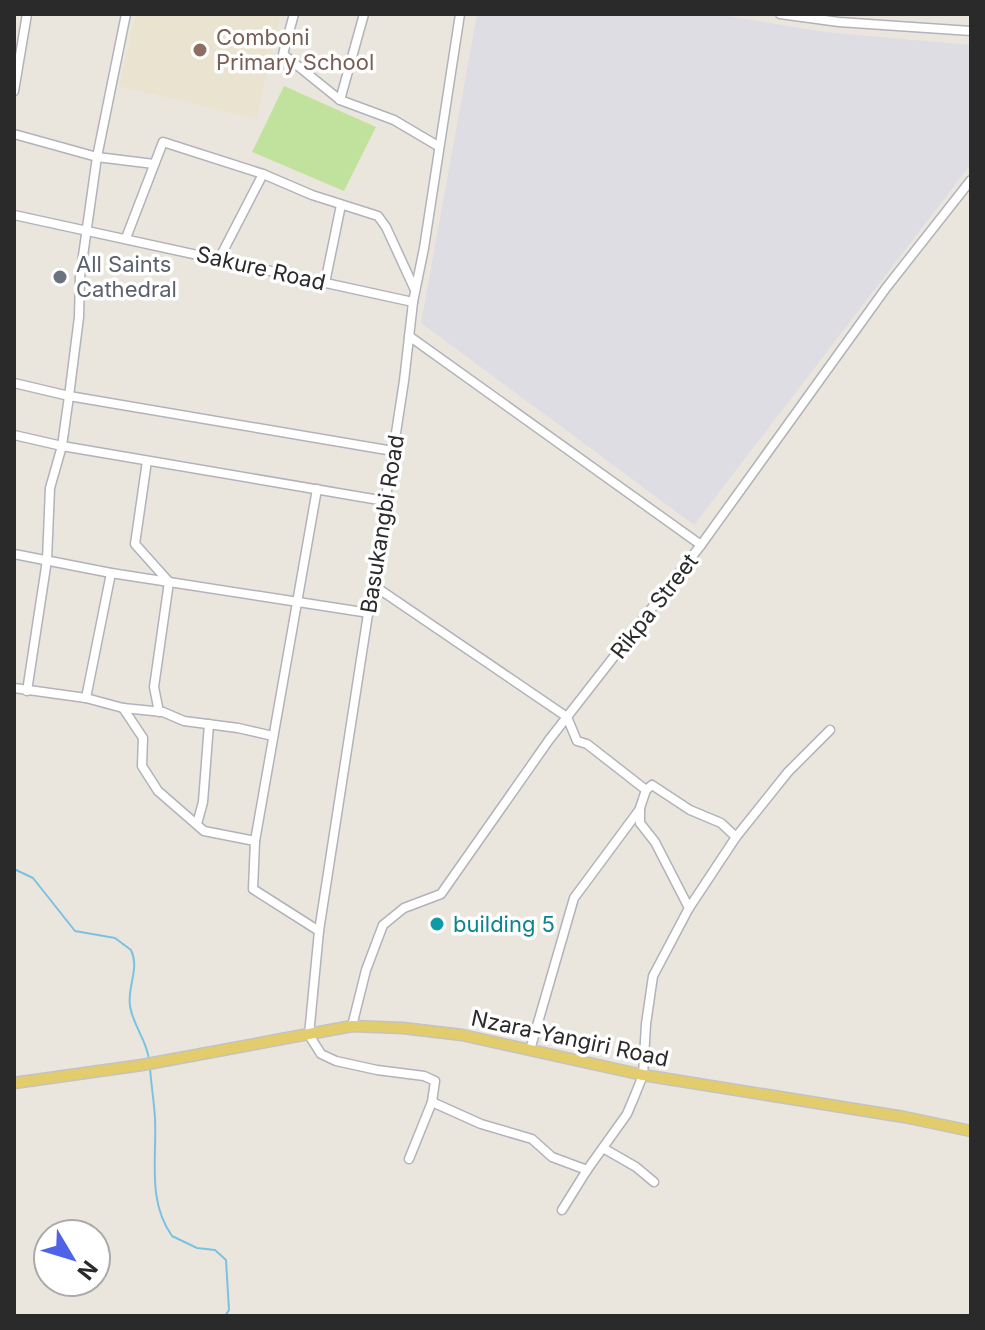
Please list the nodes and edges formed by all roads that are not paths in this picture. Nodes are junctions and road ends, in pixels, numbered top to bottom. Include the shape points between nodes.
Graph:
1 (27, 14) edge
2 (126, 14) edge
3 (294, 14) edge
4 (364, 14) edge
5 (460, 14) edge
6 (780, 14) edge
7 (842, 18) edge
8 (971, 31) edge
9 (14, 91) edge
10 (340, 100) junction
11 (14, 134) edge
12 (438, 146) junction
13 (97, 157) junction
14 (154, 164) junction
15 (263, 174) junction
16 (971, 180) edge
17 (341, 205) junction
18 (14, 215) edge
19 (87, 230) junction
20 (126, 238) junction
21 (219, 259) junction
22 (325, 283) junction
23 (415, 291) junction
24 (413, 302) junction
25 (409, 336) junction
26 (14, 383) edge
27 (69, 396) junction
28 (14, 435) edge
29 (62, 446) junction
30 (393, 451) junction
31 (147, 461) junction
32 (317, 489) junction
33 (385, 501) junction
34 (701, 545) junction
35 (14, 554) edge
36 (47, 560) junction
37 (111, 573) junction
38 (169, 582) junction
39 (373, 585) junction
40 (296, 602) junction
41 (369, 613) junction
42 (14, 688) edge
43 (27, 691) junction
44 (86, 698) junction
45 (123, 708) junction
46 (159, 712) junction
47 (567, 717) junction
48 (209, 724) junction
49 (830, 730) dead end
50 (273, 736) junction
51 (646, 790) junction
52 (640, 808) junction
53 (197, 824) junction
54 (736, 837) junction
55 (255, 841) junction
56 (689, 908) junction
57 (319, 931) junction
58 (352, 1026) junction
59 (309, 1035) junction
60 (530, 1050) junction
61 (643, 1075) junction
62 (14, 1083) edge
63 (432, 1102) junction
64 (971, 1131) edge
65 (603, 1148) junction
66 (409, 1159) dead end
67 (587, 1170) junction
68 (654, 1182) dead end
69 (562, 1210) dead end

1 - 9 street
2 - 13 street
3 - 10 street via 283,54
4 - 10 street
5 - 12 street, Basukangbi Road
6 - 7 street
7 - 8 street
10 - 12 street via 394,120
11 - 13 street
12 - 23 street, Basukangbi Road
13 - 14 street
13 - 19 street
14 - 15 street via 163,142
14 - 20 street
15 - 17 street
15 - 21 street
16 - 34 street, Rikpa Street via 886,288
17 - 22 street
17 - 23 street via 378,216
18 - 19 street, Sakure Road
19 - 20 street, Sakure Road
19 - 27 street
20 - 21 street, Sakure Road
21 - 22 street, Sakure Road
22 - 24 street, Sakure Road
23 - 24 street, Basukangbi Road
24 - 25 street, Basukangbi Road
25 - 30 street, Basukangbi Road
25 - 34 street
26 - 27 street
27 - 29 street
27 - 30 street
28 - 29 street
29 - 31 street
29 - 36 street via 50,488
30 - 33 street, Basukangbi Road
31 - 32 street
31 - 38 street via 135,544
32 - 33 street
32 - 40 street
33 - 39 street, Basukangbi Road
34 - 47 street, Rikpa Street
35 - 36 street
36 - 37 street
36 - 43 street
37 - 38 street
37 - 44 street
38 - 40 street
38 - 46 street via 154,687
39 - 41 street, Basukangbi Road
39 - 47 street
40 - 41 street
40 - 50 street
41 - 57 street, Basukangbi Road
42 - 43 street
43 - 44 street
44 - 45 street
45 - 46 street
45 - 53 street via 143,738 142,766 150,782
46 - 48 street
47 - 51 street via 577,741
47 - 58 street, Rikpa Street via 441,894 404,908 383,925
48 - 50 street
48 - 53 street
49 - 54 street
50 - 55 street
51 - 52 street
51 - 54 street via 652,785 721,823
52 - 56 street via 640,823
52 - 60 street via 574,898
53 - 55 street via 209,833
54 - 56 street
55 - 57 street via 253,889
56 - 61 street via 653,976
57 - 59 street, Basukangbi Road
58 - 59 main road, Nzara-Yangiri Road
58 - 60 main road, Nzara-Yangiri Road via 462,1035
59 - 62 main road, Nzara-Yangiri Road
59 - 63 street via 321,1054 336,1061 433,1078
60 - 61 main road, Nzara-Yangiri Road
61 - 64 main road, Nzara-Yangiri Road
61 - 65 street via 627,1114
63 - 66 street
63 - 67 street via 532,1139 552,1157
65 - 67 street
65 - 68 street
67 - 69 street

